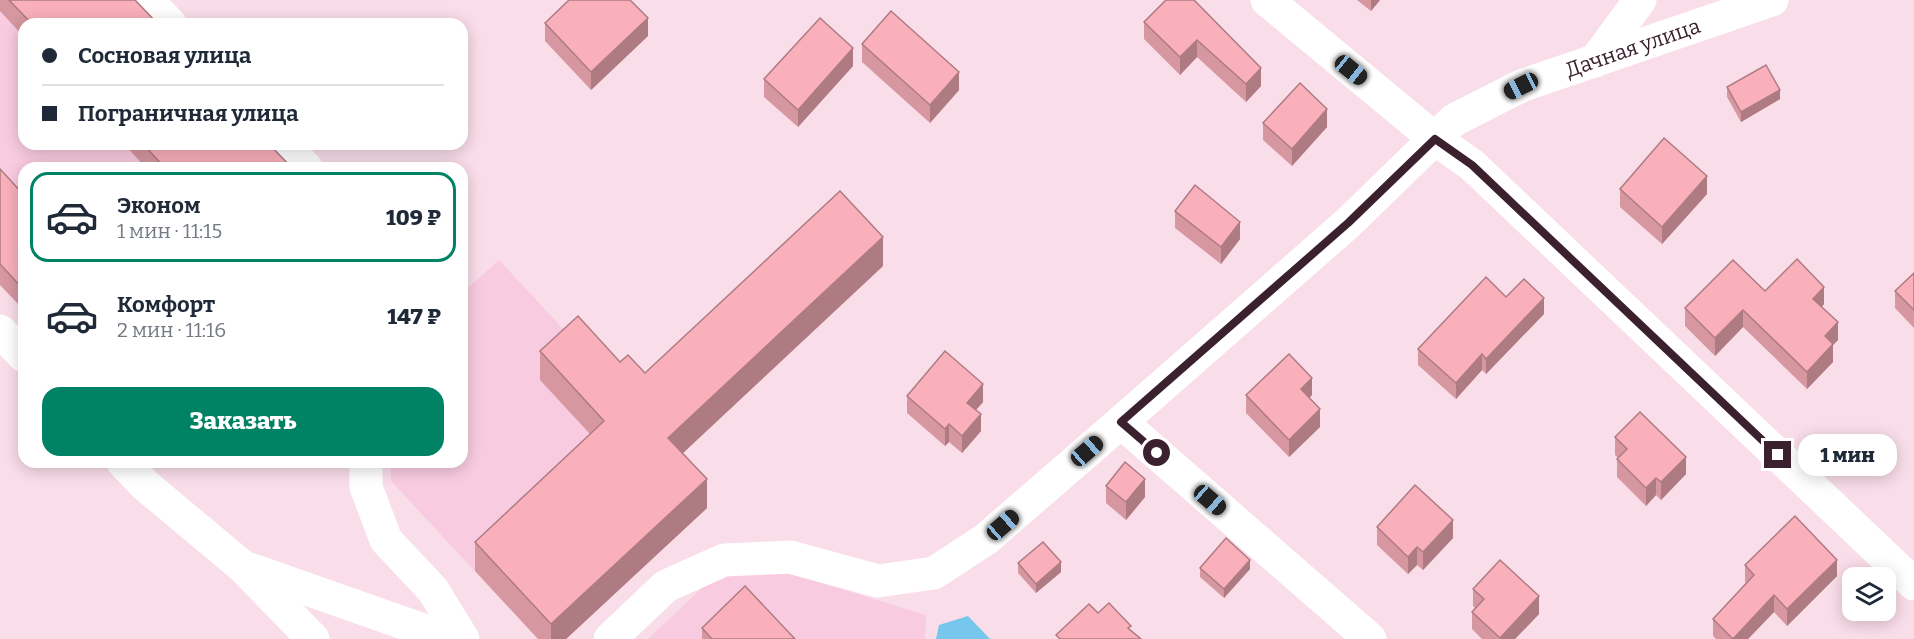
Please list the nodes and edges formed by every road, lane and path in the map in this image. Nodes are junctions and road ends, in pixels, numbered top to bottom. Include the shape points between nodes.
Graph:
1 (147, 0) edge
2 (1267, 0) edge
3 (1640, 0) edge
4 (1772, 0) edge
5 (164, 18) edge
6 (1595, 61) junction
7 (1435, 139) junction
8 (290, 150) edge
9 (300, 162) edge
10 (0, 331) edge
11 (18, 350) edge
12 (1121, 422) junction
13 (129, 468) edge
14 (366, 468) edge
15 (242, 566) junction
16 (1914, 584) edge
17 (313, 639) edge
18 (449, 639) edge
19 (463, 639) edge
20 (610, 639) edge
21 (1370, 639) edge

1 - 5 street
2 - 7 street
3 - 6 street
4 - 6 street, Дачная улица
6 - 7 street, Дачная улица via 1521,86 1454,120
7 - 12 street, Дачная улица via 1348,223
7 - 16 street via 1472,165
8 - 9 street
10 - 11 street
12 - 20 street, Дачная улица via 986,539 934,573 878,581 790,557 724,560 666,586
12 - 21 street
13 - 15 street
14 - 19 street via 366,487 386,540 433,590
15 - 17 street
15 - 18 street

